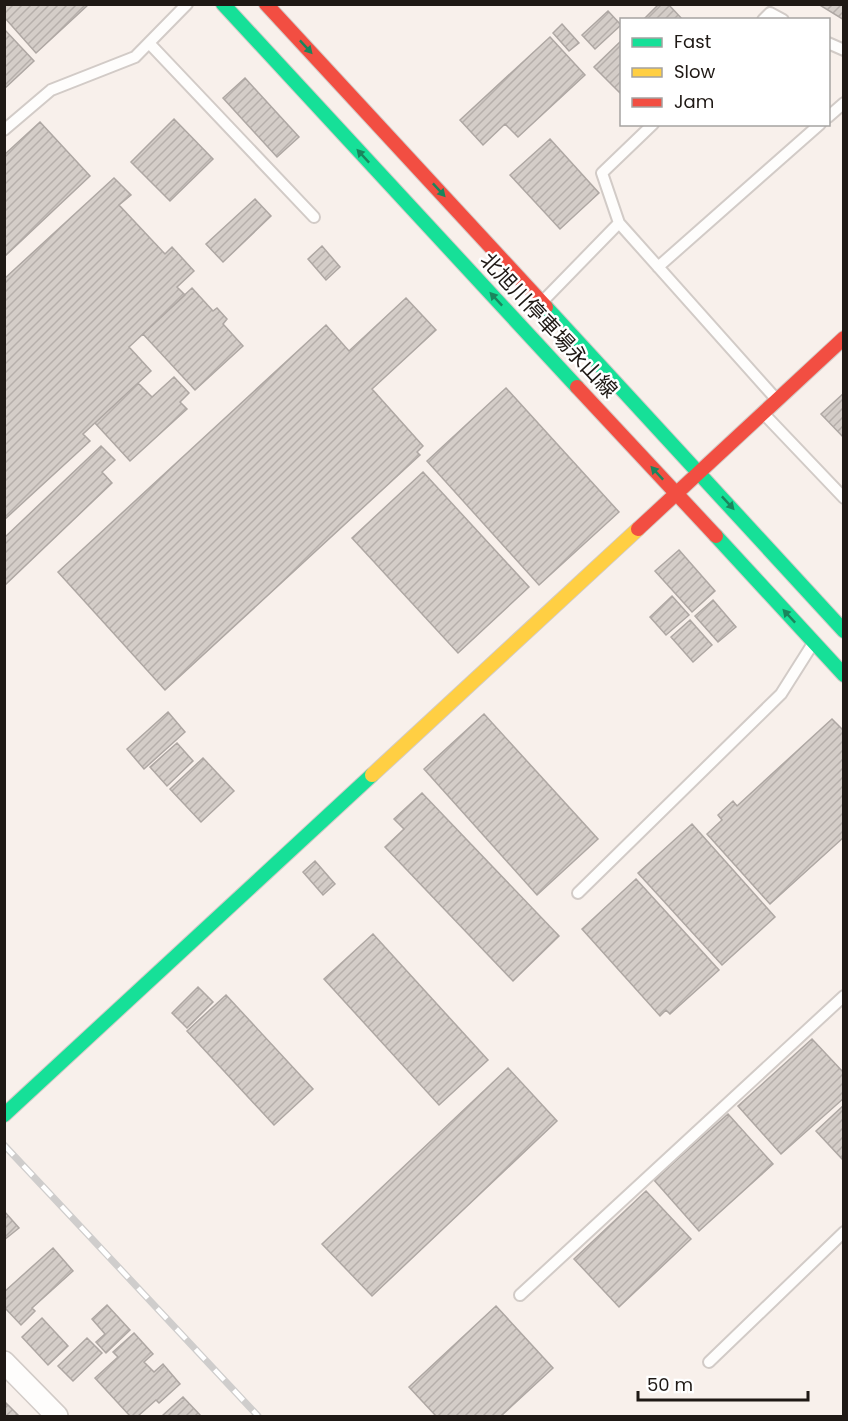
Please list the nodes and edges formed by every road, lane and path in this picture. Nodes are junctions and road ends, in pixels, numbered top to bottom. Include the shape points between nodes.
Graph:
1 (187, 4) edge
2 (223, 4) edge
3 (266, 4) edge
4 (765, 18) edge
5 (779, 18) edge
6 (149, 43) junction
7 (843, 103) edge
8 (830, 115) edge
9 (651, 126) edge
10 (818, 126) edge
11 (4, 130) edge
12 (314, 218) dead end
13 (619, 223) junction
14 (658, 267) junction
15 (531, 313) junction
16 (843, 338) edge
17 (777, 400) junction
18 (764, 414) junction
19 (700, 473) junction
20 (676, 494) junction
21 (843, 498) edge
22 (843, 631) edge
23 (820, 632) junction
24 (843, 675) edge
25 (578, 893) dead end
26 (843, 996) edge
27 (4, 1115) edge
28 (843, 1232) edge
29 (520, 1295) dead end
30 (709, 1362) dead end
31 (8, 1372) edge
32 (57, 1416) edge

1 - 6 lane
15 -> 2 main road, 北旭川停車場永山線
3 -> 15 main road, 北旭川停車場永山線
4 - 5 lane via 770,13
6 - 11 lane via 135,57 51,90
6 - 12 lane
7 - 8 lane
9 - 13 lane via 602,173
10 - 14 lane
13 - 14 lane
13 - 15 lane
14 - 17 lane
15 - 19 main road, 北旭川停車場永山線
20 -> 15 main road, 北旭川停車場永山線
16 - 17 main road
17 - 18 main road
18 - 19 main road
18 - 21 lane
19 - 20 main road
19 -> 23 main road, 北旭川停車場永山線
23 -> 20 main road, 北旭川停車場永山線
20 - 27 main road
22 - 23 main road, 北旭川停車場永山線
23 - 24 main road, 北旭川停車場永山線
23 - 25 lane via 781,694
26 - 29 lane
28 - 30 lane
31 - 32 street

